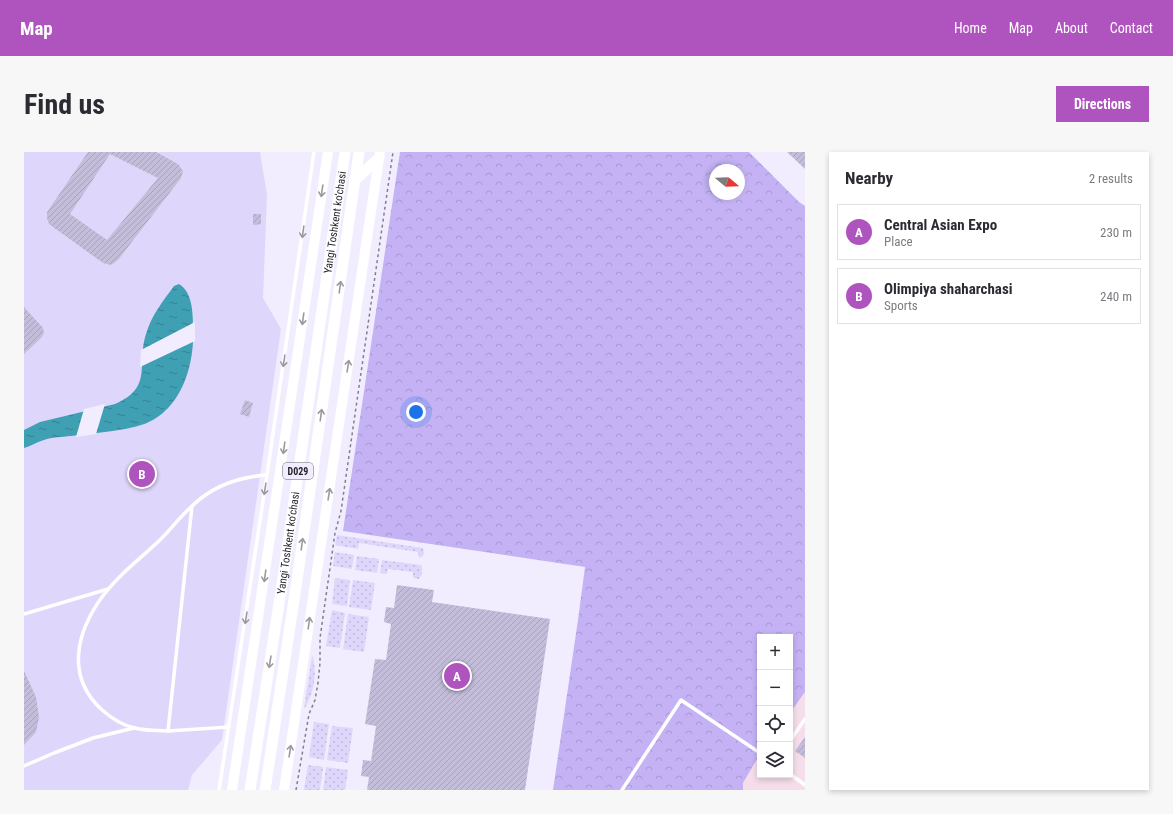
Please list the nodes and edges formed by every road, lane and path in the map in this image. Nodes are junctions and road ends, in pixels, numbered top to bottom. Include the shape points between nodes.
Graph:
1 (314, 152) edge
2 (328, 152) edge
3 (345, 152) edge
4 (359, 152) edge
5 (393, 152) edge
6 (380, 155) edge
7 (355, 180) junction
8 (267, 475) junction
9 (192, 506) junction
10 (109, 588) junction
11 (24, 614) edge
12 (805, 719) edge
13 (229, 727) junction
14 (134, 728) junction
15 (168, 731) junction
16 (793, 737) edge
17 (757, 751) edge
18 (24, 766) edge
19 (793, 776) edge
20 (805, 785) edge
21 (219, 790) edge
22 (232, 790) edge
23 (250, 790) edge
24 (265, 790) edge
25 (284, 790) edge
26 (296, 790) edge
27 (622, 790) edge

1 -> 8 lane
2 -> 22 main road
3 -> 23 highway, Yangi Toshkent ko‘chasi / D029
4 - 7 highway, Yangi Toshkent ko‘chasi / D029
5 - 26 path via 320,638 318,683 309,714
6 - 7 highway
25 -> 6 main road
24 -> 7 highway, Yangi Toshkent ko‘chasi / D029
8 - 9 lane via 241,478 222,485 207,493
8 -> 13 lane
9 - 10 lane
9 - 15 lane
10 - 11 lane
10 - 14 lane via 83,631 79,648 80,672 89,696 97,705 120,722
12 - 16 lane
13 - 15 lane
13 - 21 lane
14 - 15 lane
14 - 18 lane via 93,738
17 - 27 lane via 681,700
19 - 20 lane

